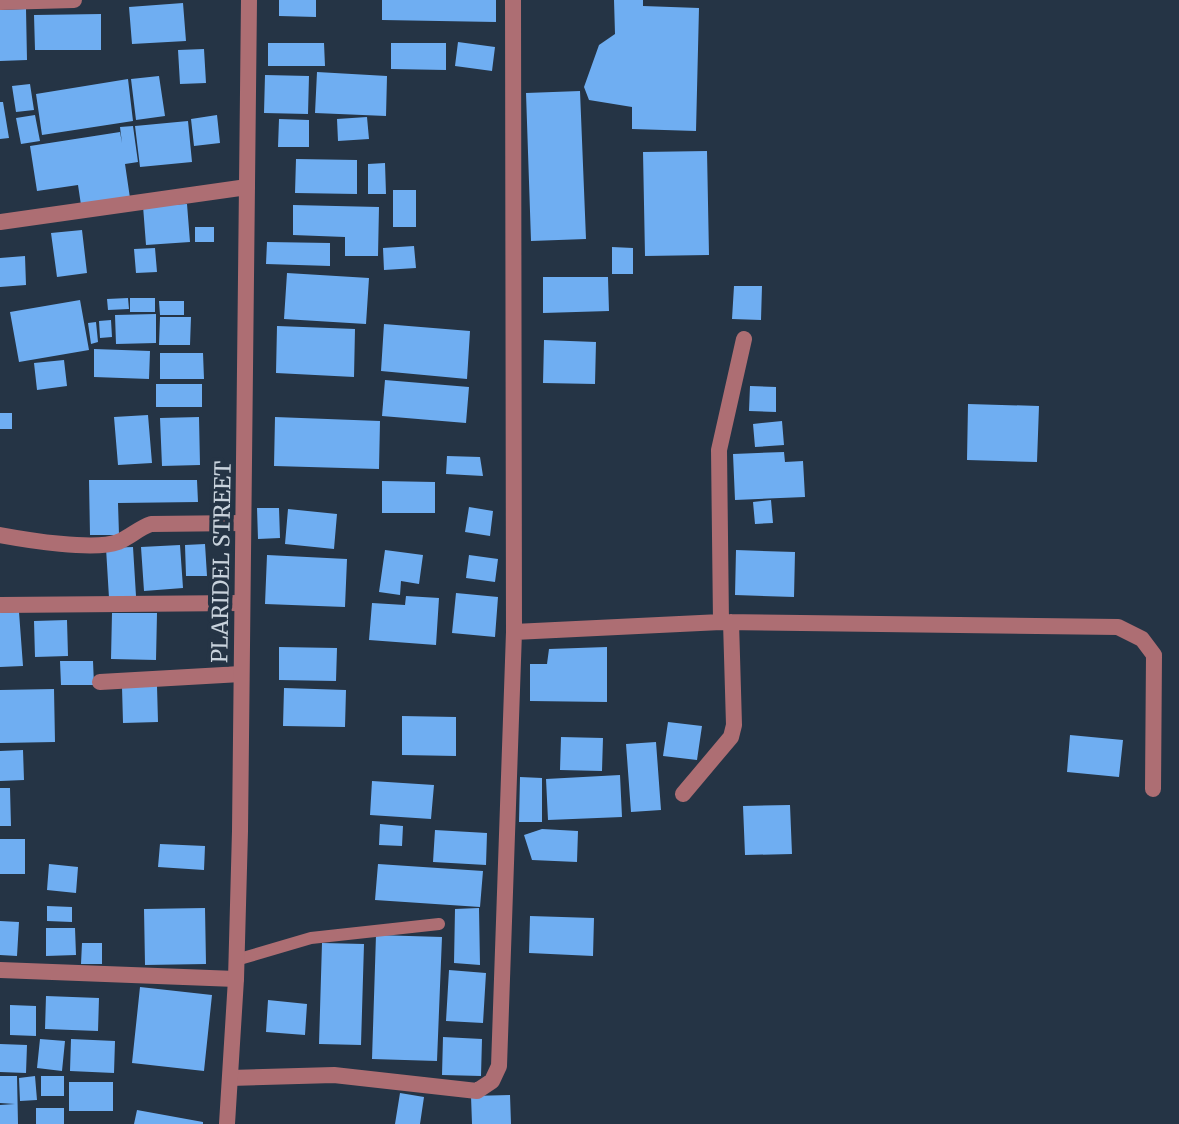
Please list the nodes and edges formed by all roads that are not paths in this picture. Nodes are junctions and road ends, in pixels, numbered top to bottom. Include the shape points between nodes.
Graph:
1 (74, 0) edge
2 (249, 0) edge
3 (513, 0) edge
4 (0, 2) edge
5 (247, 187) junction
6 (0, 222) edge
7 (744, 339) dead end
8 (243, 523) junction
9 (0, 535) edge
10 (242, 603) junction
11 (0, 605) edge
12 (726, 622) junction
13 (514, 632) junction
14 (241, 674) junction
15 (100, 682) dead end
16 (1153, 789) dead end
17 (683, 794) dead end
18 (439, 924) dead end
19 (236, 960) junction
20 (0, 970) edge
21 (236, 979) junction
22 (230, 1078) junction
23 (227, 1124) edge

1 - 4 street
2 - 5 street, PLARIDEL STREET
3 - 13 street
5 - 6 street
5 - 8 street, PLARIDEL STREET
7 - 12 street via 719,450
8 - 9 street via 151,524 118,542 90,545
8 - 10 street, PLARIDEL STREET
10 - 11 street
10 - 14 street, PLARIDEL STREET
12 - 13 street
12 - 16 street via 1118,627 1142,639 1154,655
12 - 17 street via 734,725 731,737
13 - 22 street via 499,1066 492,1081 477,1091 334,1075
14 - 15 street
14 - 19 street, PLARIDEL STREET
18 - 19 lane via 311,938
19 - 21 street, PLARIDEL STREET
20 - 21 street
21 - 22 street, PLARIDEL STREET
22 - 23 street, PLARIDEL STREET

